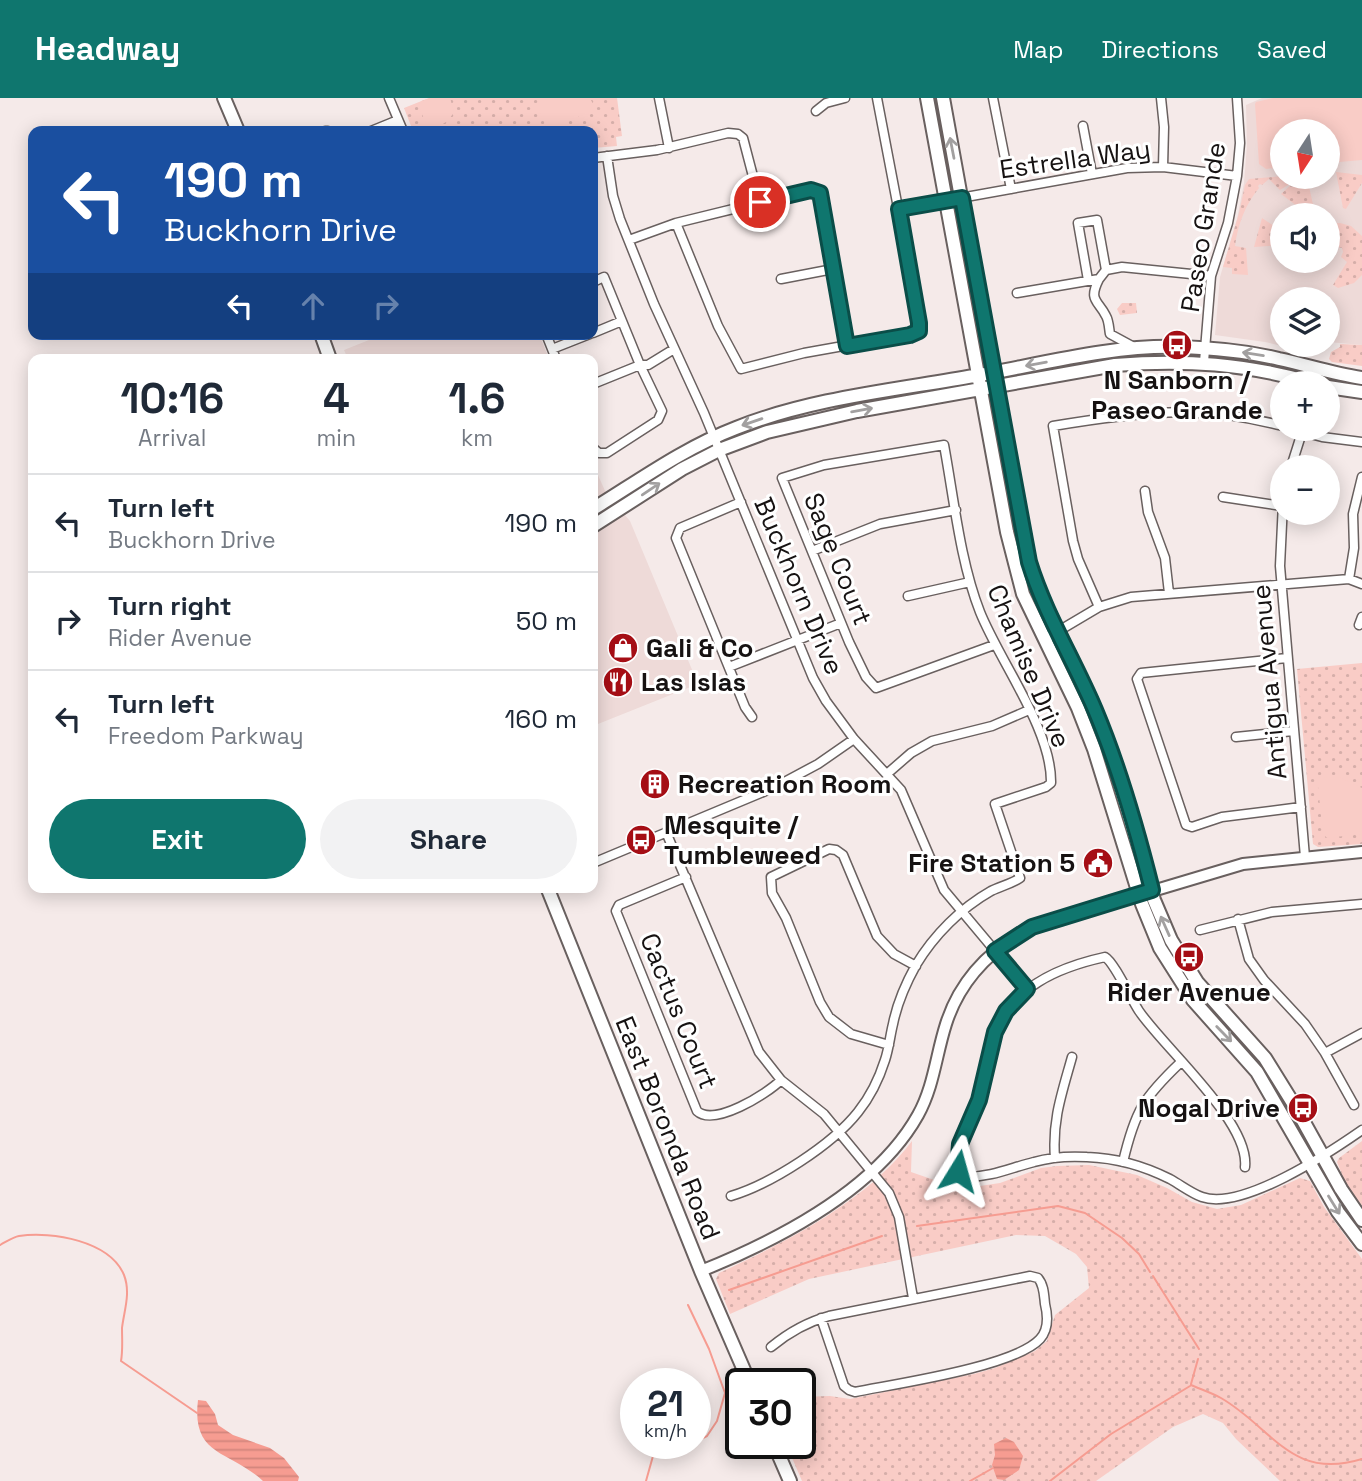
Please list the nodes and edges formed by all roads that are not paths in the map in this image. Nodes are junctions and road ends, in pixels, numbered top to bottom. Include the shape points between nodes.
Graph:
1 (224, 98) edge
2 (389, 98) edge
3 (659, 98) edge
4 (845, 98) edge
5 (877, 98) edge
6 (927, 98) edge
7 (943, 98) edge
8 (993, 98) edge
9 (1161, 98) edge
10 (1237, 98) edge
11 (816, 111) dead end
12 (398, 120) junction
13 (236, 126) edge
14 (383, 126) edge
15 (401, 126) edge
16 (1083, 126) dead end
17 (669, 148) junction
18 (607, 156) junction
19 (598, 157) edge
20 (1163, 167) junction
21 (1092, 174) junction
22 (1237, 176) junction
23 (1011, 189) junction
24 (962, 198) junction
25 (947, 200) junction
26 (760, 202) junction
27 (899, 209) junction
28 (676, 223) junction
29 (629, 240) junction
30 (833, 269) junction
31 (1106, 270) junction
32 (1211, 276) junction
33 (781, 279) dead end
34 (1099, 279) junction
35 (598, 280) edge
36 (1088, 280) junction
37 (1017, 293) dead end
38 (622, 321) junction
39 (598, 331) edge
40 (1110, 334) junction
41 (548, 340) edge
42 (575, 340) edge
43 (847, 346) junction
44 (552, 349) junction
45 (674, 349) junction
46 (1137, 349) junction
47 (1121, 350) junction
48 (1098, 353) junction
49 (554, 354) edge
50 (1206, 355) junction
51 (640, 365) junction
52 (1270, 371) edge
53 (993, 372) junction
54 (979, 375) junction
55 (1340, 378) edge
56 (1362, 378) edge
57 (598, 382) edge
58 (996, 386) junction
59 (982, 389) junction
60 (1340, 389) edge
61 (1362, 392) edge
62 (1270, 423) edge
63 (714, 437) junction
64 (1340, 439) edge
65 (1362, 442) edge
66 (944, 445) joint
67 (719, 450) junction
68 (598, 452) edge
69 (1362, 477) edge
70 (1145, 491) dead end
71 (1223, 497) dead end
72 (741, 502) junction
73 (1270, 503) edge
74 (598, 506) edge
75 (956, 510) junction
76 (598, 523) edge
77 (1281, 525) edge
78 (812, 551) junction
79 (1349, 579) junction
80 (970, 582) junction
81 (1281, 584) junction
82 (1362, 584) edge
83 (1169, 593) junction
84 (908, 596) dead end
85 (1099, 607) junction
86 (841, 624) junction
87 (1057, 632) junction
88 (1045, 639) junction
89 (797, 640) junction
90 (994, 645) junction
91 (1287, 658) junction
92 (729, 667) junction
93 (1029, 710) junction
94 (752, 717) dead end
95 (1293, 731) junction
96 (1236, 737) dead end
97 (854, 739) junction
98 (888, 773) junction
99 (1301, 807) junction
100 (666, 832) junction
101 (1362, 852) edge
102 (1305, 857) junction
103 (598, 861) edge
104 (685, 877) junction
105 (1145, 892) junction
106 (549, 893) edge
107 (1362, 904) edge
108 (962, 911) junction
109 (1238, 919) junction
110 (1200, 930) dead end
111 (995, 951) junction
112 (916, 966) junction
113 (1027, 989) junction
114 (1362, 1032) edge
115 (889, 1045) junction
116 (1325, 1053) junction
117 (1072, 1057) dead end
118 (1181, 1062) junction
119 (781, 1080) junction
120 (1354, 1105) dead end
121 (1362, 1130) edge
122 (838, 1131) junction
123 (1322, 1157) junction
124 (1055, 1158) junction
125 (1123, 1161) junction
126 (1310, 1164) junction
127 (1245, 1167) dead end
128 (872, 1171) junction
129 (731, 1195) dead end
130 (1362, 1220) edge
131 (1362, 1244) edge
132 (701, 1271) junction
133 (913, 1298) junction
134 (821, 1318) junction
135 (771, 1347) dead end
136 (743, 1368) edge
137 (781, 1459) edge
138 (790, 1481) edge

1 - 13 main road
2 - 12 street
3 - 17 street
4 - 11 street
5 - 27 street
6 - 25 main road
24 -> 7 main road
8 - 23 street
9 - 20 street
10 - 22 street, Paseo Grande
12 - 14 street
12 - 15 street
16 - 21 street
17 - 18 street
17 - 26 street via 728,133 740,135
18 - 19 street
18 - 29 street, Buckhorn Drive via 613,195
20 - 21 street, Estrella Way
20 - 22 street, Estrella Way
21 - 23 street, Estrella Way
22 - 32 street, Paseo Grande
23 - 24 street, Estrella Way
24 - 25 street, Estrella Way
24 - 53 main road
25 - 27 street, Estrella Way
25 - 54 main road
26 - 28 street
26 - 30 street via 818,191
27 - 43 street via 919,331
28 - 29 street
28 - 43 street via 740,368
29 - 45 street, Buckhorn Drive
30 - 33 street
30 - 43 street
31 - 32 street via 1122,267
31 - 34 street
31 - 36 street via 1097,220 1078,223
32 - 50 street, Paseo Grande
34 - 36 street
34 - 40 street via 1095,299 1107,317
35 - 38 street via 604,278
36 - 37 street
38 - 39 street
38 - 51 street
40 - 46 street
40 - 47 street
40 - 48 street
41 - 44 street
42 - 44 street
44 - 49 street
45 - 51 street via 645,358
45 - 63 street, Buckhorn Drive
46 - 47 main road
46 - 50 main road via 1178,347
47 - 48 main road
48 -> 53 main road
50 - 52 main road
50 - 58 main road
51 - 57 street
51 - 68 street via 662,408 660,418 607,453
53 - 54 main road
53 - 58 main road
54 - 59 main road
54 -> 63 main road via 811,405
55 - 56 main road
58 - 59 main road
58 - 87 main road via 1029,562
67 -> 59 main road via 791,425
59 - 88 main road via 1012,558
60 - 61 main road
62 - 85 street via 1180,411 1054,426 1073,541
63 - 67 street, Buckhorn Drive
63 - 74 main road via 670,459
64 - 65 street
66 - 75 street, Chamise Drive
66 - 78 street, Sage Court via 824,465 782,478
67 - 72 street, Buckhorn Drive
76 -> 67 main road
69 - 79 street via 1353,514
70 - 83 street via 1165,558
71 - 73 street
72 - 89 street, Buckhorn Drive
72 - 92 street via 680,528 676,538
75 - 78 street via 880,524
75 - 80 street, Chamise Drive
77 - 81 street, Antigua Avenue
78 - 86 street, Sage Court
79 - 81 street
79 - 82 street
80 - 84 street
80 - 90 street, Chamise Drive
81 - 83 street
81 - 91 street, Antigua Avenue
83 - 85 street via 1131,597
85 - 87 street
86 - 89 street
86 - 90 street, Sage Court via 859,665 876,688
87 - 88 street
87 - 105 main road via 1105,736
88 - 105 main road via 1079,708
89 - 92 street
89 - 97 street, Buckhorn Drive via 819,690
90 - 93 street, Chamise Drive
91 - 95 street, Antigua Avenue
91 - 99 street via 1141,673 1137,679 1186,824 1192,827 1222,817
92 - 94 street
93 - 98 street via 992,726 932,741
93 - 108 street, Chamise Drive via 1044,746 1051,783 996,802 994,807 1020,878
95 - 96 street
95 - 99 street, Antigua Avenue
97 - 98 street, Buckhorn Drive
97 - 100 street via 775,788
98 - 108 street, Buckhorn Drive via 910,806 944,890
99 - 102 street, Antigua Avenue
100 - 103 street
100 - 104 street
101 - 102 street
102 - 105 street via 1243,864
104 - 119 street via 753,1041
104 - 119 street, Cactus Court via 619,905 616,911 697,1111 704,1117 714,1116 758,1098
105 - 111 street via 1032,927
123 -> 105 main road via 1265,1058 1197,982
105 -> 126 main road via 1148,921 1170,965 1193,1000 1257,1072
106 - 132 main road, East Boronda Road
107 - 109 street
108 - 111 street, Buckhorn Drive
108 - 112 street
109 - 110 street
109 - 116 street via 1249,959
111 - 113 street, Buckhorn Drive
111 - 128 street via 970,977 951,1012 935,1074 917,1117
112 - 115 street via 895,1014
112 - 115 street via 894,954 877,936 843,855 836,850 829,849 771,877 772,893 829,1017 851,1034
113 - 118 street via 1052,973 1108,958 1148,1024
113 - 124 street via 1006,1011 995,1032 979,1100 960,1144 960,1174 992,1176
114 - 116 street
115 - 122 street via 869,1095
116 - 120 street
117 - 124 street via 1056,1112
118 - 125 street via 1143,1101
118 - 127 street via 1226,1116 1246,1156
119 - 122 street
121 - 123 street
122 - 128 street
122 - 129 street via 802,1160
123 - 126 street
123 - 130 main road
124 - 125 street
125 - 126 street via 1151,1170 1201,1197 1225,1200
126 -> 131 main road
128 - 132 street via 794,1227
128 - 133 street via 889,1193 899,1217
132 - 136 main road, East Boronda Road
133 - 134 street
133 - 134 street via 1037,1277 1047,1326 1030,1347 974,1368 855,1392 844,1385
134 - 135 street
137 - 138 main road

